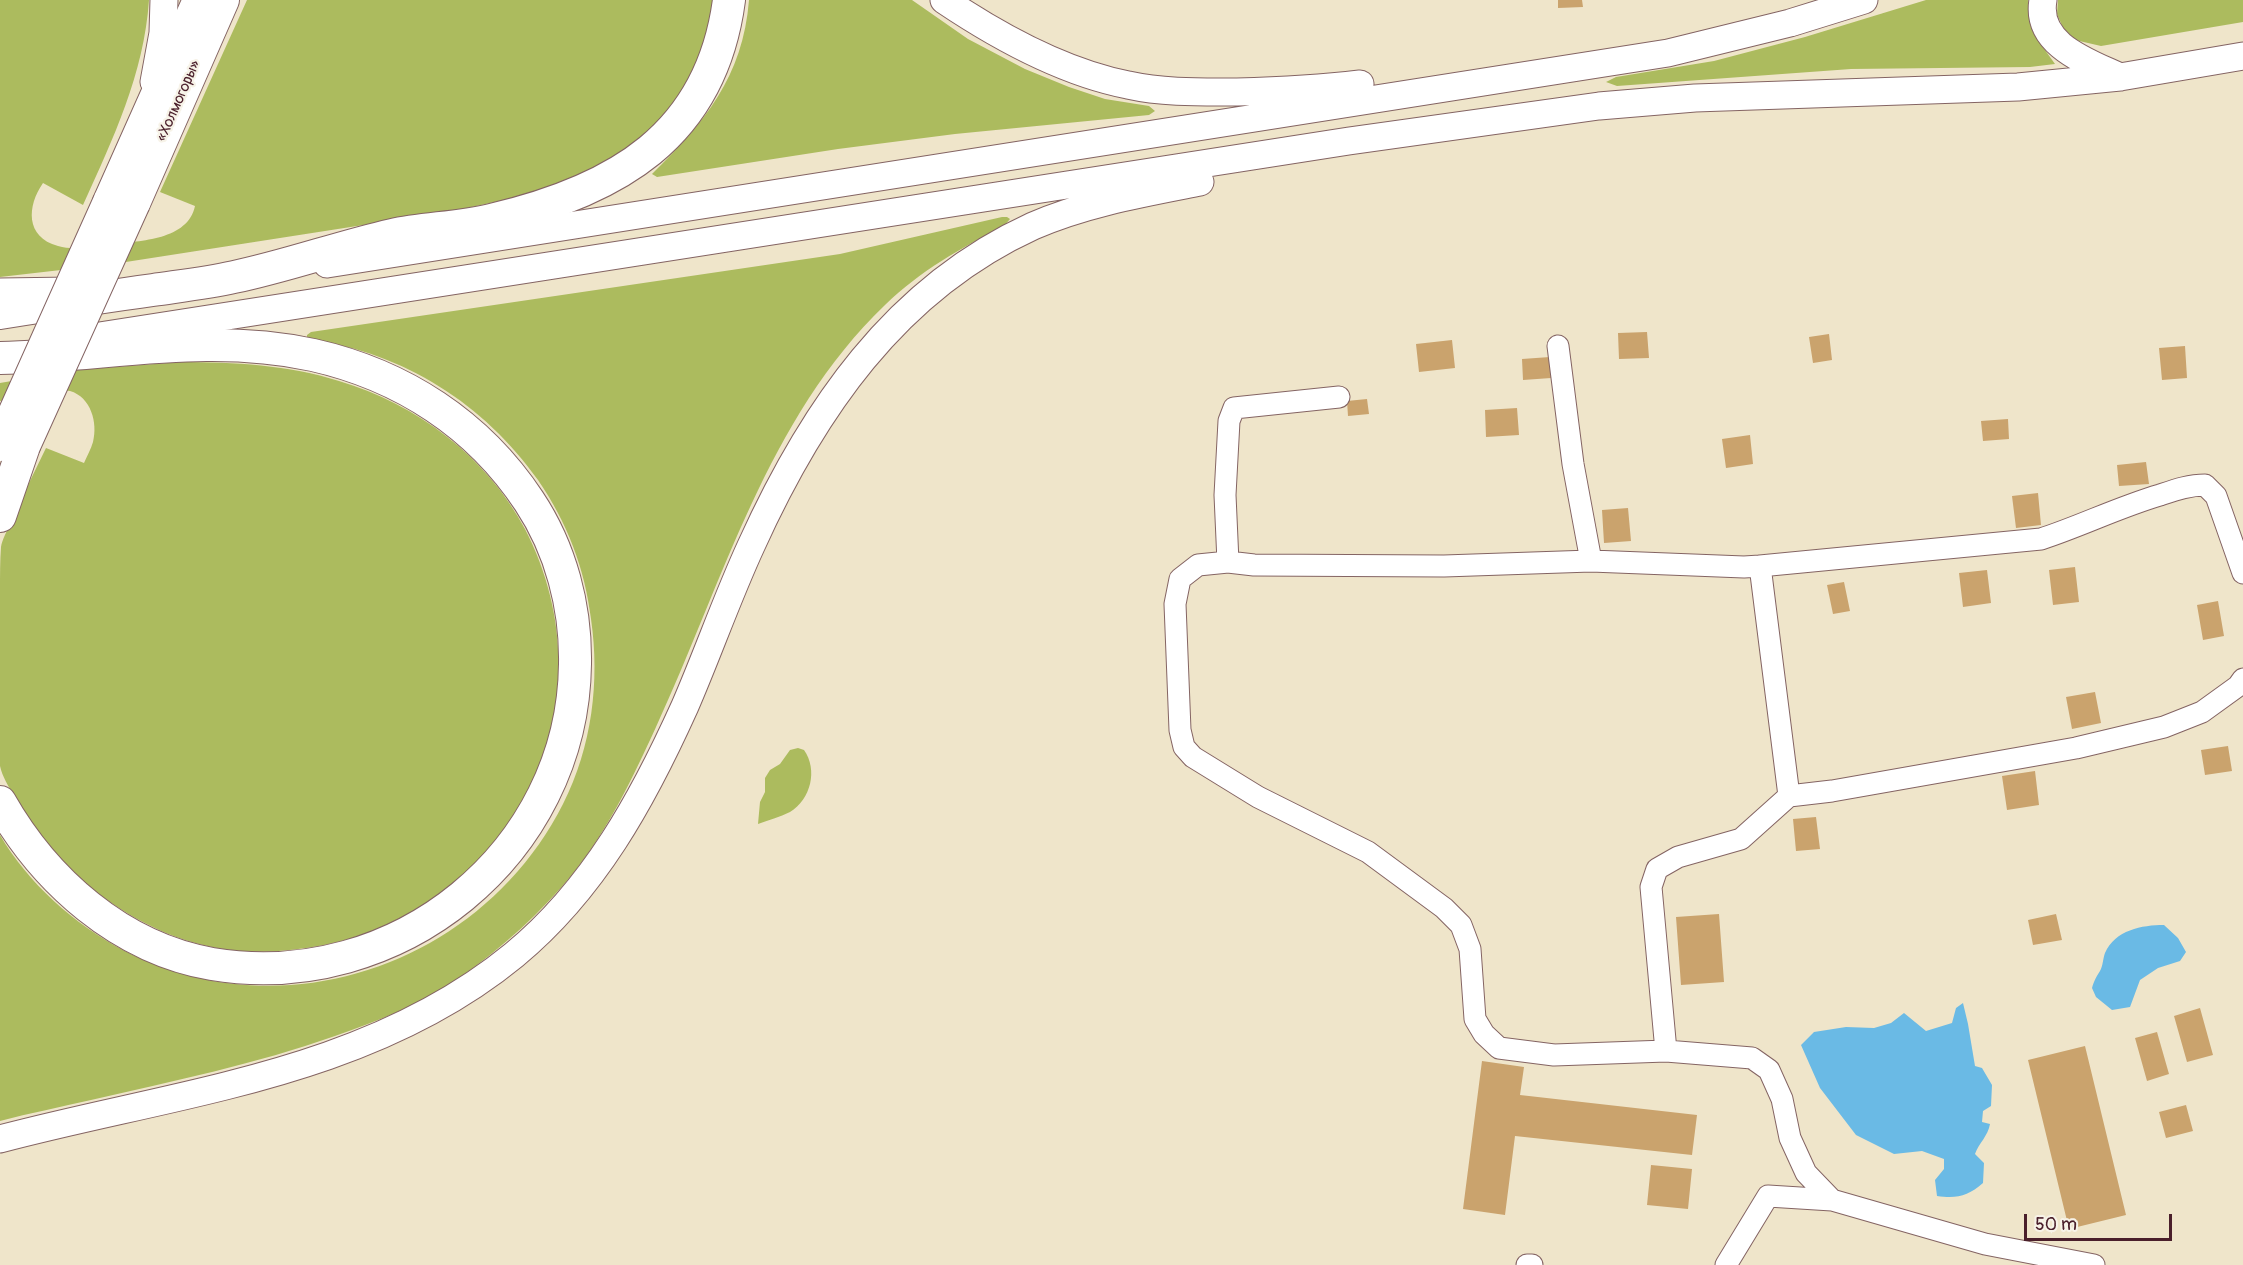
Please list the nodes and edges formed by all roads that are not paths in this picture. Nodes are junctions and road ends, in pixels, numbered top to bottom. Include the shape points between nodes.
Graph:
1 (164, 0) edge
2 (199, 0) edge
3 (223, 0) edge
4 (228, 0) edge
5 (729, 0) edge
6 (944, 0) edge
7 (1864, 0) edge
8 (2043, 0) edge
9 (200, 52) junction
10 (2243, 56) edge
11 (1552, 72) junction
12 (2120, 77) junction
13 (1482, 122) junction
14 (122, 202) junction
15 (234, 278) junction
16 (0, 292) edge
17 (139, 292) junction
18 (0, 313) edge
19 (1558, 346) dead end
20 (0, 351) edge
21 (0, 358) edge
22 (1339, 397) dead end
23 (12, 446) edge
24 (0, 501) edge
25 (0, 516) edge
26 (1591, 561) junction
27 (1228, 562) junction
28 (1760, 566) junction
29 (2243, 573) edge
30 (2243, 679) edge
31 (1789, 796) junction
32 (0, 802) edge
33 (1666, 1051) junction
34 (0, 1139) edge
35 (1832, 1200) junction
36 (1527, 1265) edge
37 (1532, 1265) edge
38 (1726, 1265) edge
39 (2094, 1265) edge

1 - 14 main road via 162,41 153,87
2 - 14 highway, «Холмогоры»
3 - 9 highway, «Холмогоры»
4 - 9 highway
5 - 15 highway via 721,44 702,89 667,134 622,171 573,195 526,211 488,221 392,235
6 - 11 main road via 978,23 1055,61 1094,76 1156,90 1290,90 1433,75
7 - 11 main road via 1727,40
8 - 12 main road via 2045,24 2057,42 2067,51
9 - 14 highway, «Холмогоры»
10 - 12 main road
11 - 15 main road
12 - 13 main road via 2018,87 1695,98
13 - 20 main road
13 - 34 main road via 1073,211 1033,226 950,275 887,330 807,437 751,547 699,674 644,791 589,879 518,952 448,1002 361,1045 243,1083
14 - 23 highway, bridge
15 - 17 highway
16 - 17 main road
17 - 18 highway
19 - 26 lane via 1573,464
21 - 32 highway via 54,357 176,344 253,345 342,363 406,388 446,413 486,447 538,514 563,573 576,651 573,702 561,756 541,803 516,842 476,886 436,916 371,949 343,957 290,966 238,966 203,962 159,947 107,919 59,882 27,844
22 - 27 lane via 1234,408 1229,422 1225,495
23 - 24 highway
23 - 25 highway
26 - 27 lane via 1444,566
26 - 28 lane
27 - 33 lane via 1197,565 1180,579 1175,604 1184,747 1193,757 1258,797 1368,852 1444,908 1461,925 1470,949 1475,1019 1499,1048 1554,1055
28 - 29 lane via 2041,539 2148,499 2192,485 2205,485 2216,496
28 - 31 lane
30 - 31 lane via 2202,712 2164,727 2076,748
31 - 33 lane via 1741,839 1678,857 1657,869 1651,887
33 - 35 lane via 1752,1058 1769,1070 1782,1099 1790,1138 1806,1173
35 - 38 lane via 1768,1196
35 - 39 lane via 1985,1244
36 - 37 lane

